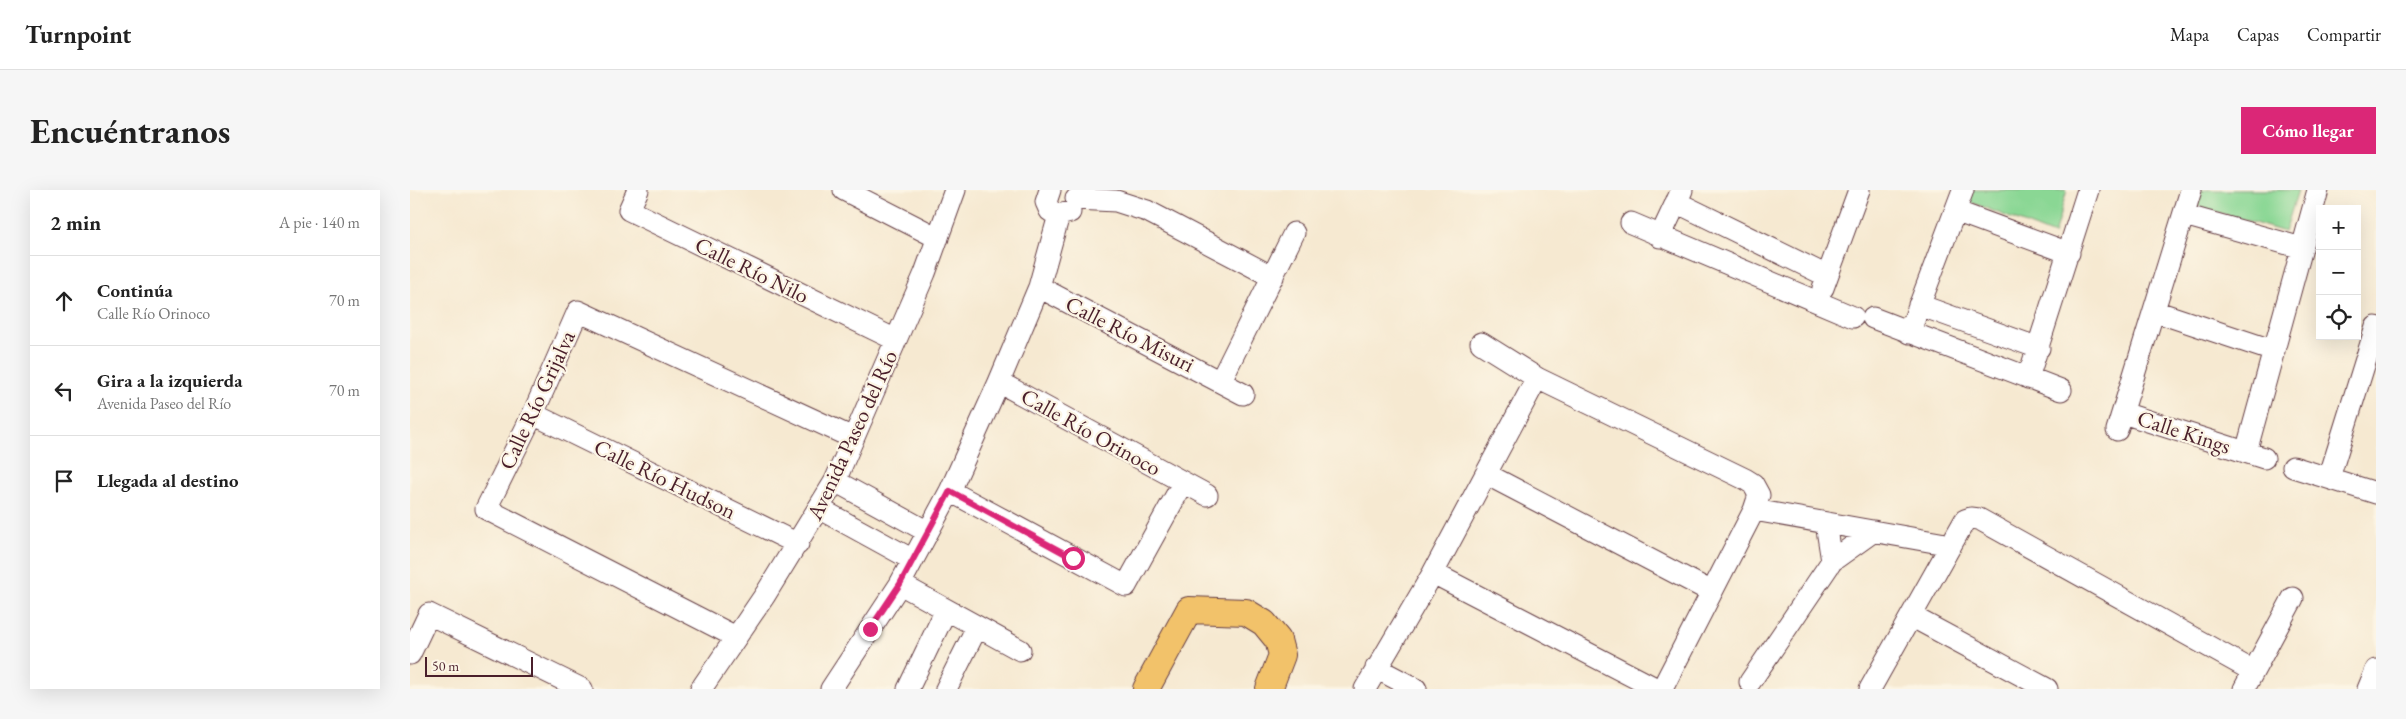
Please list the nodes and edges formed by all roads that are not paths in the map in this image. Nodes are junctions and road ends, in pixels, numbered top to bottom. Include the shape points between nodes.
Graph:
1 (638, 190) edge
2 (844, 190) edge
3 (955, 190) edge
4 (1859, 190) edge
5 (1963, 190) edge
6 (2088, 190) edge
7 (2191, 190) edge
8 (2318, 190) edge
9 (1046, 191) edge
10 (1074, 195) edge
11 (1679, 196) edge
12 (1955, 212) junction
13 (1059, 215) junction
14 (2184, 215) junction
15 (1631, 223) dead end
16 (1294, 234) dead end
17 (1660, 237) junction
18 (938, 238) junction
19 (2302, 248) junction
20 (2069, 253) junction
21 (1828, 276) junction
22 (1272, 277) junction
23 (1039, 287) junction
24 (1818, 303) junction
25 (1919, 305) junction
26 (2154, 311) junction
27 (2376, 327) edge
28 (1909, 333) junction
29 (896, 340) junction
30 (1481, 343) dead end
31 (2039, 348) junction
32 (2274, 351) junction
33 (1537, 378) junction
34 (2028, 378) junction
35 (1221, 380) junction
36 (2368, 381) edge
37 (999, 382) junction
38 (2061, 390) dead end
39 (1243, 394) dead end
40 (533, 414) junction
41 (853, 438) junction
42 (2294, 468) dead end
43 (1486, 474) junction
44 (2329, 478) junction
45 (835, 481) junction
46 (1183, 483) junction
47 (950, 491) junction
48 (2376, 492) edge
49 (1207, 495) dead end
50 (820, 509) junction
51 (1754, 510) junction
52 (1826, 522) junction
53 (1874, 531) junction
54 (928, 532) junction
55 (798, 544) junction
56 (1951, 545) junction
57 (913, 560) junction
58 (1832, 561) junction
59 (1434, 573) junction
60 (900, 584) junction
61 (1712, 592) junction
62 (2293, 598) dead end
63 (946, 610) junction
64 (1911, 616) junction
65 (977, 627) junction
66 (736, 637) junction
67 (1020, 650) dead end
68 (410, 654) edge
69 (1376, 668) junction
70 (2249, 680) edge
71 (1750, 682) dead end
72 (582, 689) edge
73 (701, 689) edge
74 (831, 689) edge
75 (908, 689) edge
76 (946, 689) edge
77 (1146, 689) edge
78 (1269, 689) edge
79 (1365, 689) edge
80 (1416, 689) edge
81 (1658, 689) edge
82 (1662, 689) edge
83 (1870, 689) edge
84 (2047, 689) edge

1 - 29 street, Calle Río Nilo via 629,210
2 - 18 street
3 - 18 street, Avenida Paseo del Río
4 - 21 street
5 - 12 street
6 - 20 street
7 - 14 street, Calle Kings
8 - 19 street, Calle Kings
9 - 13 street via 1048,207
10 - 13 street via 1071,211
10 - 22 street via 1116,201 1147,211
11 - 17 street
11 - 21 street
12 - 20 street
12 - 25 street
13 - 23 street
14 - 19 street
14 - 26 street, Calle Kings
15 - 17 street
16 - 22 street, Calle Río Misuri
17 - 24 street
18 - 29 street, Avenida Paseo del Río
19 - 32 street, Calle Kings
20 - 31 street
21 - 24 street
22 - 35 street, Calle Río Misuri
23 - 35 street, Calle Río Misuri
23 - 37 street
24 - 28 street
25 - 28 street
25 - 31 street
26 - 32 street
26 - 32 street, Calle Kings via 2120,421 2255,455
27 - 36 street
28 - 34 street
29 - 41 street, Avenida Paseo del Río
30 - 33 street
31 - 34 street
33 - 43 street
33 - 51 street via 1745,479 1753,484 1759,495
34 - 38 street
35 - 39 street, Calle Río Misuri
36 - 44 street
37 - 46 street, Calle Río Orinoco
37 - 47 street
40 - 41 street, Calle Río Grijalva via 578,311
40 - 55 street, Calle Río Hudson
40 - 66 street, Calle Río Grijalva via 486,509
41 - 45 street, Avenida Paseo del Río
42 - 44 street
43 - 59 street
43 - 61 street
44 - 48 street
45 - 50 street, Avenida Paseo del Río
45 - 54 street
46 - 47 street, Calle Río Orinoco via 1126,586
46 - 49 street, Calle Río Orinoco
47 - 54 street
50 - 55 street, Avenida Paseo del Río
50 - 57 street
51 - 52 street
51 - 61 street
52 - 53 street
52 - 58 street
53 - 56 street
53 - 58 street
54 - 57 street
55 - 66 street, Avenida Paseo del Río
56 - 64 street
56 - 70 street via 1965,520 1978,519
57 - 60 street
58 - 71 street
59 - 69 street
59 - 81 street
60 - 63 street
60 - 74 street
61 - 82 street
62 - 70 street
63 - 65 street
63 - 75 street
64 - 83 street
64 - 84 street
65 - 67 street
65 - 76 street
66 - 73 street, Avenida Paseo del Río
68 - 72 street via 429,614
69 - 79 street
69 - 80 street
77 - 78 main road via 1189,610 1246,612 1264,623 1278,640 1282,655

